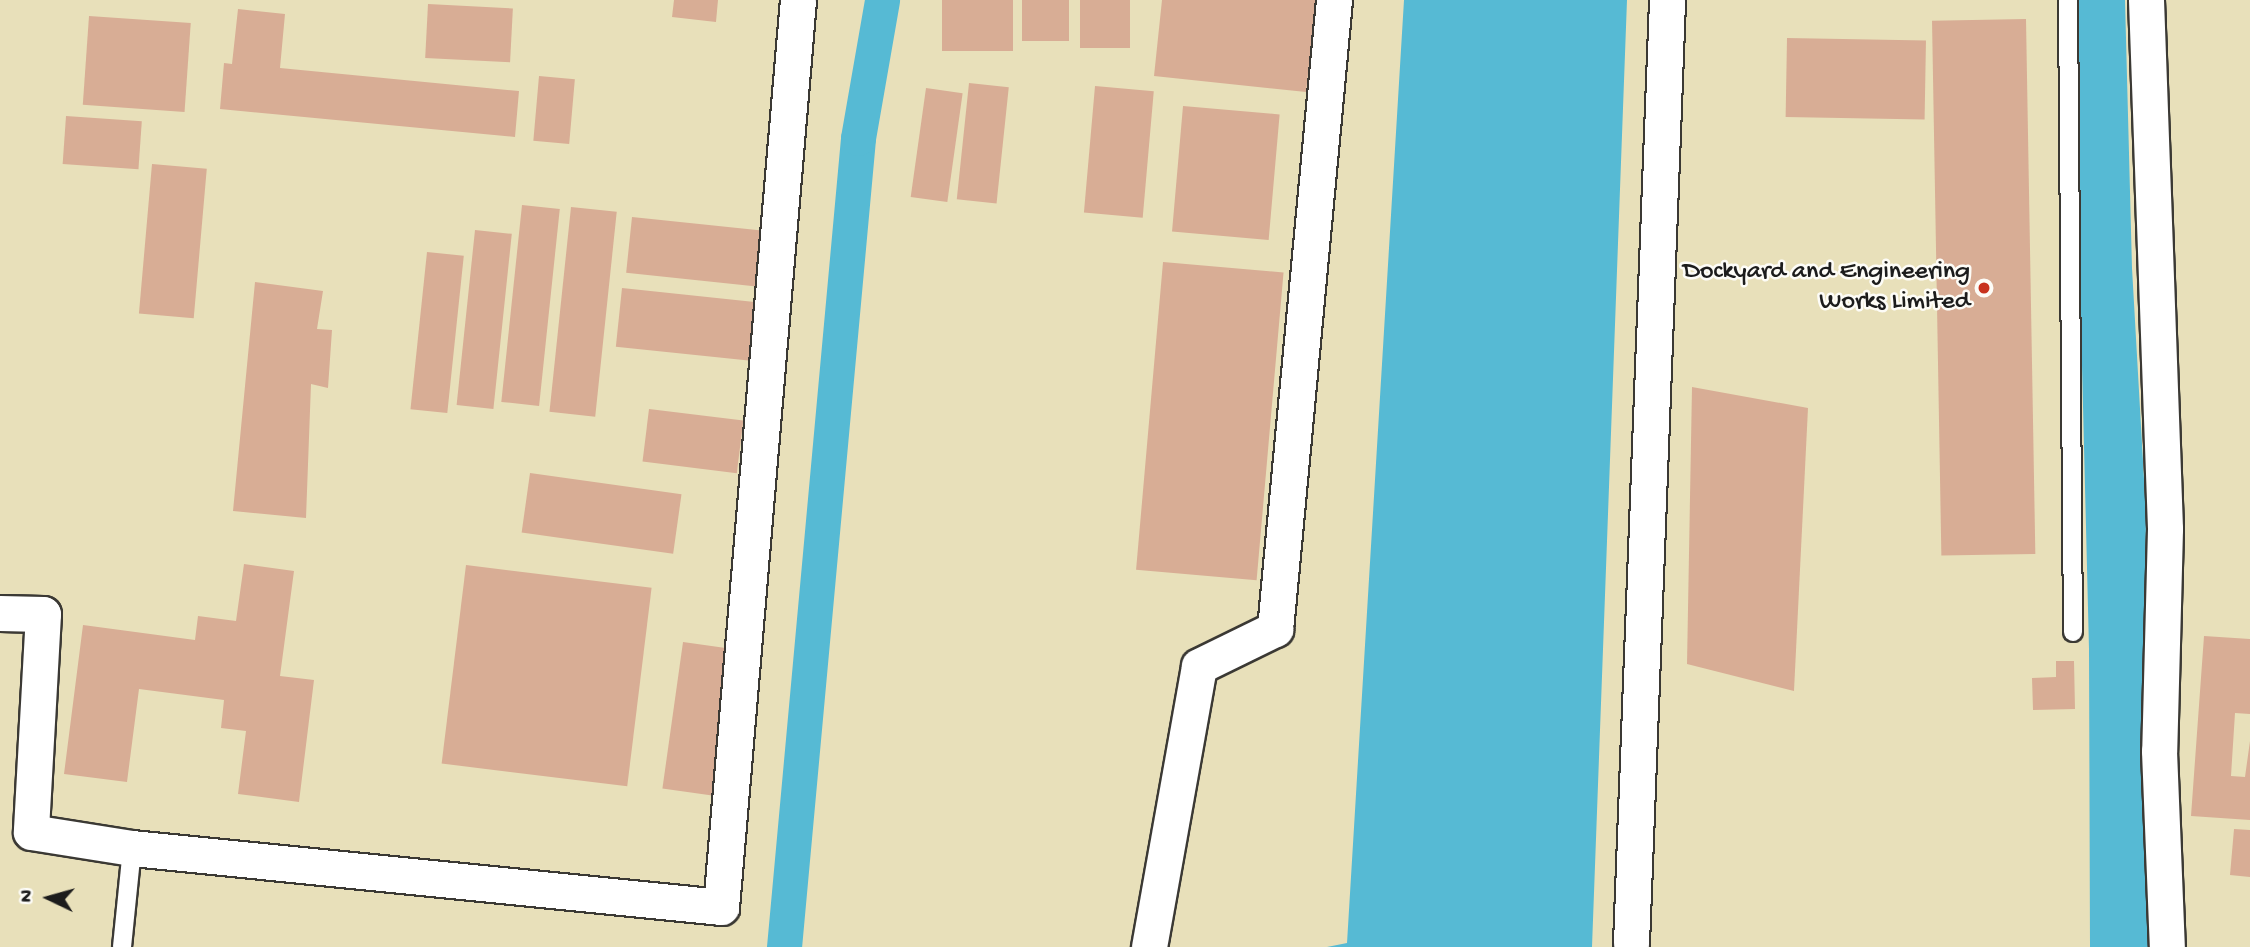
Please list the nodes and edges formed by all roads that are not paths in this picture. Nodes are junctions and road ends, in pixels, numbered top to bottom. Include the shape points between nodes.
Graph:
1 (799, 0) edge
2 (1334, 0) edge
3 (1667, 0) edge
4 (2068, 0) edge
5 (2146, 0) edge
6 (0, 613) edge
7 (2073, 632) dead end
8 (132, 848) junction
9 (1631, 943) dead end
10 (122, 947) edge
11 (1149, 947) edge
12 (2167, 947) edge

1 - 8 street via 721,907
2 - 11 street via 1275,629 1199,666
3 - 9 street
4 - 7 lane
5 - 12 street via 2165,529 2159,751
6 - 8 street via 43,614 31,832
8 - 10 lane

